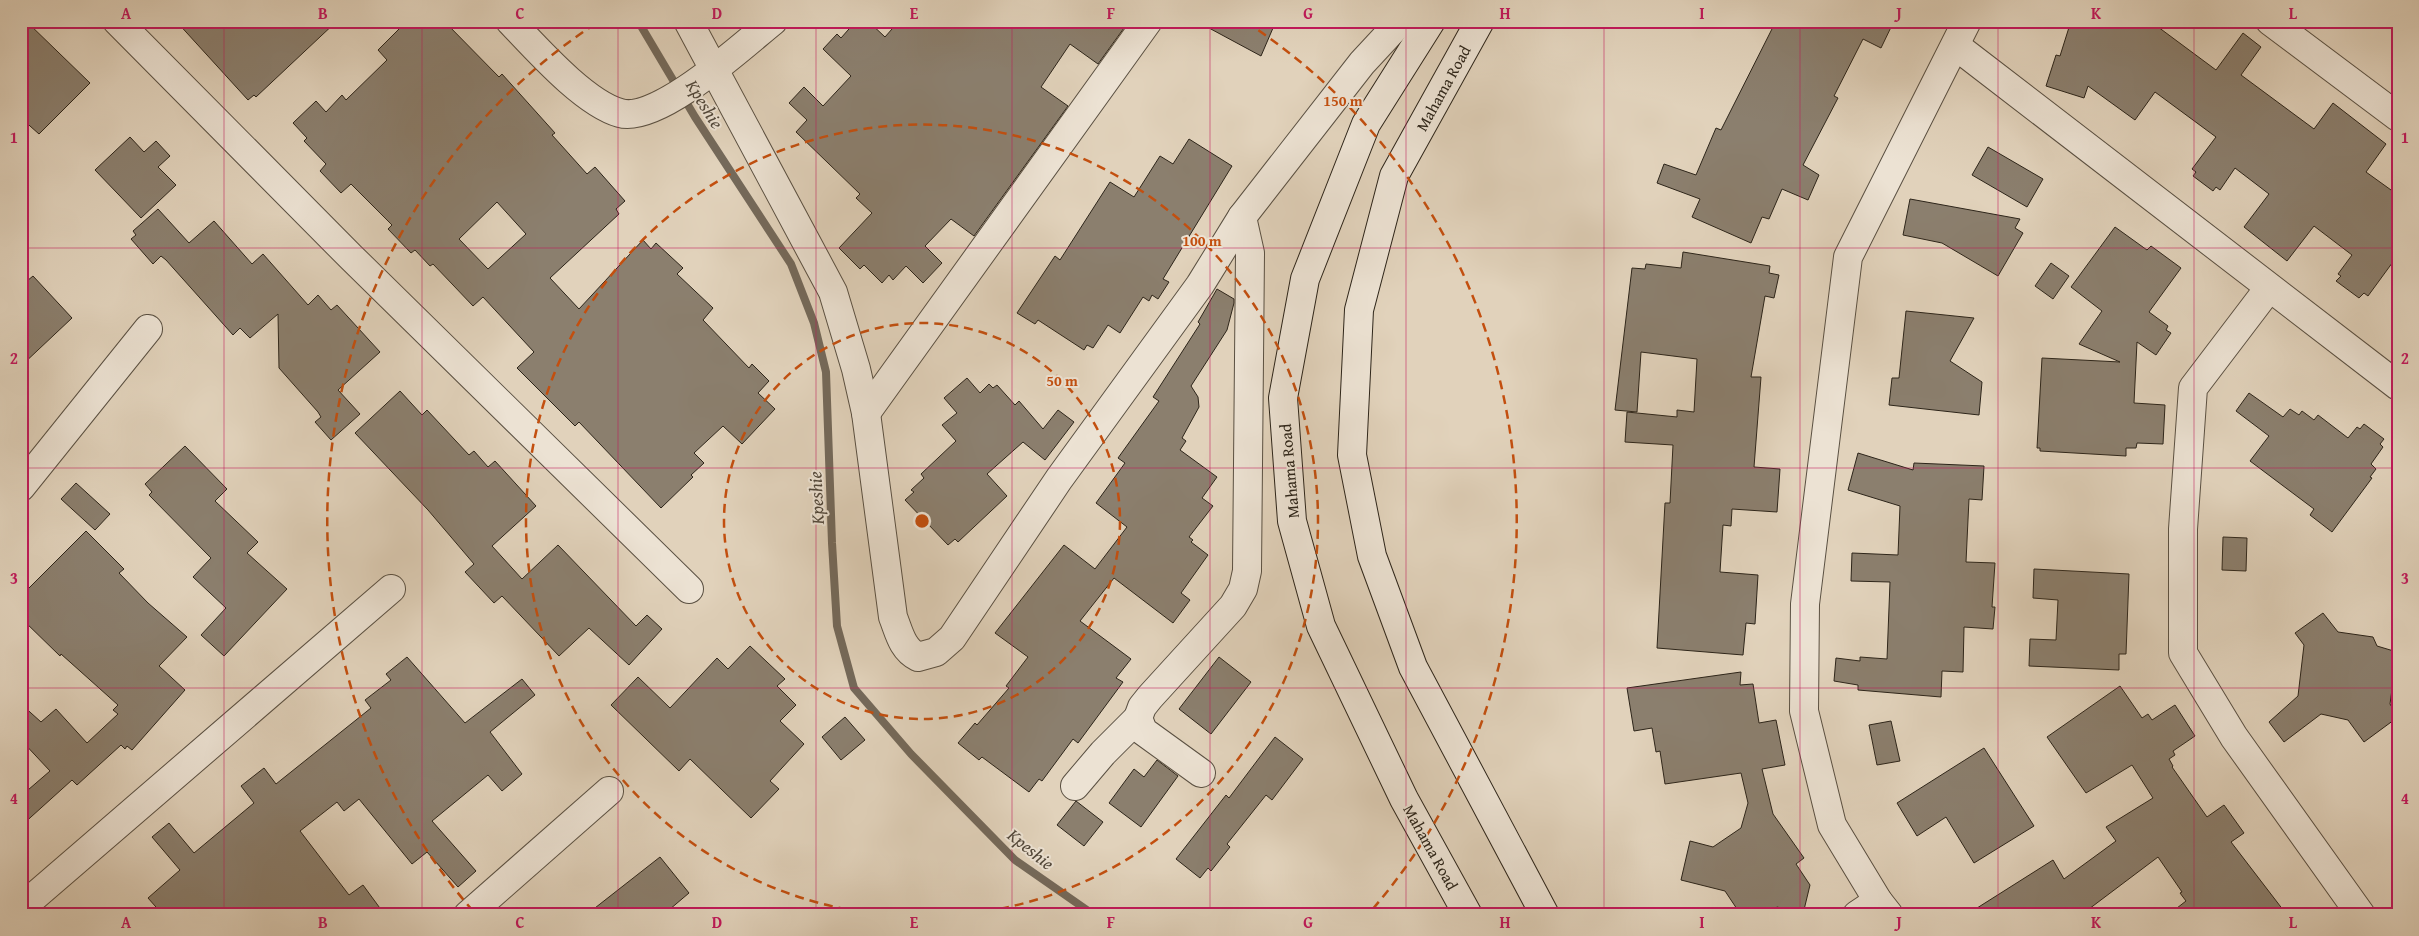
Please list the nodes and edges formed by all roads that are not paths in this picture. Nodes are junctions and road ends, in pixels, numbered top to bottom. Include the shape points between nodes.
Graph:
1 (117, 21) edge
2 (510, 21) edge
3 (688, 21) edge
4 (773, 21) edge
5 (1148, 21) edge
6 (1401, 21) edge
7 (1431, 21) edge
8 (1480, 21) edge
9 (1967, 21) edge
10 (2270, 21) edge
11 (1956, 46) junction
12 (706, 74) junction
13 (2398, 117) edge
14 (1242, 217) junction
15 (2269, 288) junction
16 (148, 329) dead end
17 (2398, 386) edge
18 (866, 413) junction
19 (21, 487) edge
20 (391, 589) dead end
21 (689, 589) dead end
22 (1138, 718) junction
23 (1201, 773) dead end
24 (1075, 786) dead end
25 (609, 791) dead end
26 (21, 908) edge
27 (1875, 910) edge
28 (468, 915) edge
29 (1468, 915) edge
30 (1545, 915) edge
31 (2361, 915) edge

1 - 21 street via 351,257
2 - 12 street via 558,70 596,101 621,113 642,114 666,103
3 - 12 street
4 - 12 street
5 - 18 street
6 - 14 street via 1362,63
7 - 29 street, Mahama Road via 1366,124 1305,279 1283,398 1292,521 1321,626 1404,799
8 - 30 street, Mahama Road via 1394,176 1359,310 1352,454 1372,556 1413,667
9 - 11 street
10 - 13 street
11 - 15 street
11 - 27 street via 1848,257 1805,604 1804,710 1832,825
12 - 18 street via 833,292
14 - 18 street via 1200,285 1059,479 952,638 936,652 924,657 912,654 902,641 893,617
14 - 22 street via 1250,253 1247,571 1243,589 1233,606 1150,697
15 - 17 street
15 - 31 street via 2193,388 2183,529 2183,653 2234,736
16 - 19 street
20 - 26 street
22 - 23 street via 1143,731
22 - 24 street
25 - 28 street

